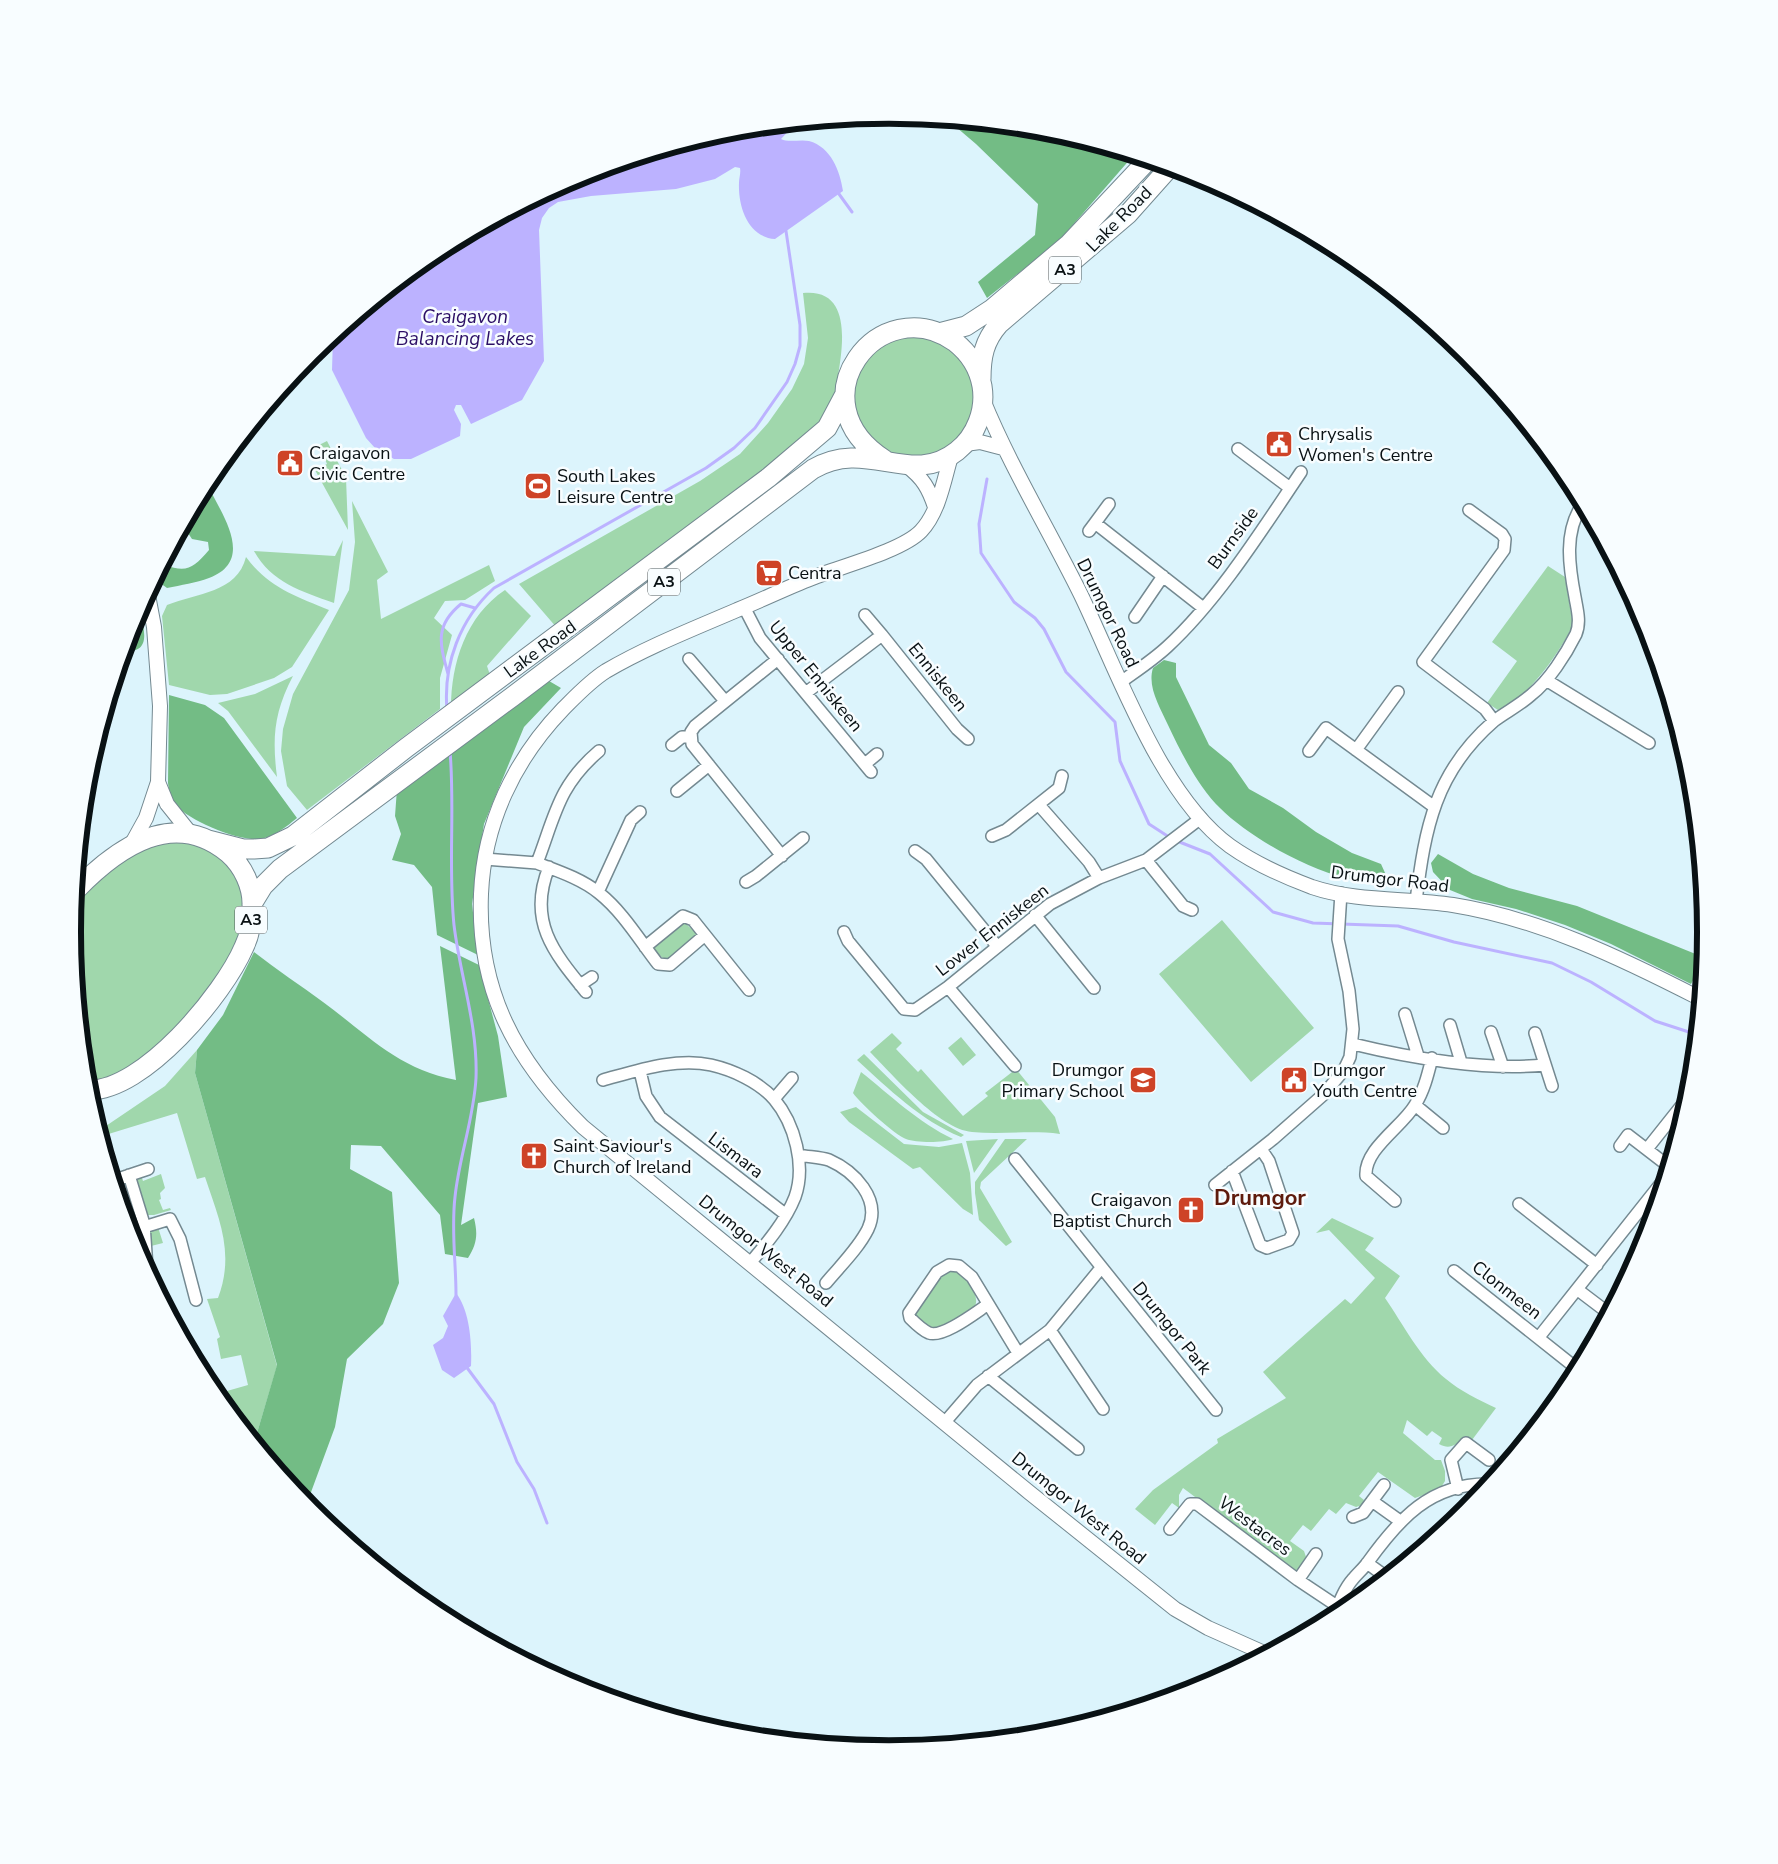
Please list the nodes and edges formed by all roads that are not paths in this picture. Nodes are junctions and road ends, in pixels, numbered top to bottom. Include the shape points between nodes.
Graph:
1 (1143, 165) edge
2 (1165, 173) edge
3 (938, 333) junction
4 (981, 380) junction
5 (844, 396) junction
6 (983, 399) junction
7 (1003, 448) junction
8 (1238, 449) dead end
9 (958, 450) junction
10 (885, 460) junction
11 (907, 466) junction
12 (1301, 472) dead end
13 (1290, 488) junction
14 (1109, 504) dead end
15 (935, 507) junction
16 (1468, 510) dead end
17 (1578, 511) edge
18 (1163, 576) junction
19 (150, 607) edge
20 (744, 607) junction
21 (1202, 607) junction
22 (866, 615) dead end
23 (1135, 616) dead end
24 (882, 635) junction
25 (689, 659) dead end
26 (778, 659) junction
27 (1546, 680) junction
28 (1121, 682) junction
29 (807, 692) junction
30 (1398, 692) dead end
31 (725, 701) junction
32 (1494, 721) junction
33 (691, 737) junction
34 (968, 739) dead end
35 (1649, 743) dead end
36 (672, 745) dead end
37 (599, 750) dead end
38 (1356, 750) junction
39 (1309, 751) dead end
40 (877, 754) dead end
41 (709, 765) junction
42 (1062, 776) dead end
43 (158, 782) junction
44 (677, 791) dead end
45 (1039, 804) junction
46 (1433, 806) junction
47 (640, 812) dead end
48 (1201, 818) junction
49 (992, 836) dead end
50 (200, 837) junction
51 (803, 838) dead end
52 (129, 847) junction
53 (916, 851) dead end
54 (782, 856) junction
55 (485, 859) junction
56 (1146, 860) junction
57 (537, 863) junction
58 (549, 867) junction
59 (1098, 878) junction
60 (83, 881) edge
61 (746, 882) dead end
62 (598, 892) junction
63 (1341, 894) junction
64 (1416, 901) junction
65 (252, 904) junction
66 (1192, 910) dead end
67 (1035, 915) junction
68 (844, 932) dead end
69 (705, 935) junction
70 (997, 946) junction
71 (645, 947) junction
72 (592, 977) dead end
73 (1092, 980) dead end
74 (948, 987) junction
75 (749, 990) dead end
76 (1694, 996) edge
77 (1405, 1014) dead end
78 (1450, 1025) dead end
79 (1491, 1032) dead end
80 (1535, 1033) dead end
81 (1353, 1044) junction
82 (1418, 1056) junction
83 (1432, 1058) junction
84 (1461, 1062) junction
85 (1545, 1065) junction
86 (1015, 1066) dead end
87 (1503, 1067) junction
88 (640, 1071) junction
89 (792, 1078) dead end
90 (603, 1080) dead end
91 (1552, 1086) dead end
92 (97, 1088) edge
93 (774, 1099) junction
94 (1415, 1105) junction
95 (1675, 1113) edge
96 (1443, 1128) dead end
97 (1620, 1146) dead end
98 (1261, 1149) junction
99 (1648, 1149) junction
100 (799, 1156) junction
101 (1015, 1159) dead end
102 (1663, 1162) edge
103 (148, 1168) dead end
104 (1232, 1171) junction
105 (129, 1175) junction
106 (120, 1178) edge
107 (1215, 1185) dead end
108 (1654, 1192) edge
109 (1395, 1201) dead end
110 (1519, 1204) dead end
111 (785, 1214) junction
112 (144, 1227) junction
113 (145, 1246) edge
114 (750, 1263) junction
115 (1597, 1265) junction
116 (1101, 1268) junction
117 (1454, 1271) dead end
118 (826, 1283) dead end
119 (1578, 1290) junction
120 (196, 1300) dead end
121 (987, 1305) junction
122 (1603, 1309) edge
123 (1050, 1330) junction
124 (1539, 1337) junction
125 (1018, 1353) junction
126 (1571, 1364) dead end
127 (988, 1376) junction
128 (1103, 1409) dead end
129 (1216, 1410) dead end
130 (945, 1422) junction
131 (1078, 1449) dead end
132 (1489, 1460) dead end
133 (1384, 1485) dead end
134 (1476, 1486) edge
135 (1458, 1489) junction
136 (1372, 1501) junction
137 (1353, 1517) dead end
138 (1400, 1521) junction
139 (1170, 1529) dead end
140 (1316, 1554) dead end
141 (1367, 1563) junction
142 (1381, 1573) edge
143 (1298, 1580) junction
144 (1339, 1603) edge
145 (1331, 1608) edge
146 (1258, 1650) edge

1 - 3 highway, Lake Road / A3 via 1068,244 992,309 966,326
2 - 4 highway, Lake Road / A3 via 1128,214 999,324 989,336 981,363
3 - 4 highway, A3 via 960,346
3 - 5 highway, A3 via 911,328 879,338 862,351 851,368
4 - 6 highway, A3
5 - 10 highway, A3 via 847,416 855,434 868,449
5 - 50 highway, Lake Road / A3 via 827,428 768,478 280,844 243,849
6 - 7 street, Drumgor Road
6 - 9 highway, A3 via 981,416 974,431
7 - 9 street via 980,442
7 - 28 street, Drumgor Road via 1080,593
8 - 13 street
9 - 11 highway, A3 via 926,466
9 - 15 street, Drumgor West Road
10 - 11 highway, A3
10 - 65 highway, Lake Road / A3 via 846,457 828,460 812,469 280,869 263,886
11 - 15 street via 929,489
12 - 13 street, Burnside
13 - 21 street, Burnside via 1239,562
14 - 18 street via 1092,527
15 - 20 street, Drumgor West Road via 923,529 908,541
16 - 32 street via 1502,534 1504,550 1423,662 1485,709
17 - 27 street via 1570,537 1578,629
18 - 21 street
18 - 23 street
19 - 43 street via 160,706
20 - 26 street, Upper Enniskeen via 760,638
20 - 55 street, Drumgor West Road via 605,672 585,688 542,732 517,768 496,814
21 - 28 street, Burnside via 1166,648
22 - 24 street, Enniskeen
24 - 29 street
24 - 34 street, Enniskeen
25 - 31 street
26 - 29 street, Upper Enniskeen
26 - 31 street
27 - 32 street
27 - 35 street
28 - 48 street, Drumgor Road via 1161,763
29 - 40 street, Upper Enniskeen via 868,768
30 - 38 street
31 - 33 street via 695,726
32 - 46 street via 1459,761
33 - 36 street via 682,737
33 - 41 street via 692,744
37 - 57 street via 575,773 565,789
38 - 39 street via 1326,728
38 - 46 street
41 - 44 street
41 - 54 street
42 - 45 street via 1059,788
43 - 50 street via 167,804
43 - 52 street via 144,823
45 - 49 street via 1006,830
45 - 59 street via 1089,862
46 - 64 street
47 - 62 street via 631,820
48 - 56 street, Lower Enniskeen
48 - 63 street, Drumgor Road via 1229,845 1256,862 1313,887
50 - 52 highway, A3 via 162,833
50 - 65 highway, A3 via 233,858 240,867
51 - 54 street
52 - 60 highway, A3
53 - 70 street
54 - 61 street
55 - 57 street
55 - 114 street, Drumgor West Road via 481,910 484,955 506,1026 530,1067 543,1086 583,1127
56 - 59 street, Lower Enniskeen
56 - 66 street via 1183,906
57 - 58 street
58 - 62 street
58 - 72 street via 541,901 544,933 583,989
59 - 67 street, Lower Enniskeen
62 - 71 street
63 - 64 street, Drumgor Road
63 - 81 street via 1338,939 1349,991
64 - 76 street, Drumgor Road via 1454,905 1546,929
65 - 92 highway, A3 via 250,932 238,959 188,1027 170,1047 136,1073 119,1083
67 - 70 street, Lower Enniskeen
67 - 73 street
68 - 74 street, Lower Enniskeen via 907,1015
69 - 71 street via 693,920 682,916
69 - 71 street via 666,966 658,964
69 - 75 street
70 - 74 street, Lower Enniskeen
74 - 86 street
77 - 82 street
78 - 84 street
79 - 87 street
80 - 85 street
81 - 82 street
81 - 98 street via 1344,1070 1335,1083
82 - 83 street
83 - 84 street
83 - 94 street
84 - 87 street
85 - 87 street
85 - 91 street
88 - 90 street
88 - 93 street via 690,1063 711,1065 736,1073
88 - 111 street, Lismara via 646,1096 660,1117
89 - 93 street
93 - 100 street via 787,1122
94 - 96 street
94 - 109 street via 1366,1162 1366,1176
95 - 99 street
97 - 99 street via 1628,1135
98 - 104 street
98 - 104 street via 1269,1161 1293,1233 1289,1240 1267,1248 1260,1245
99 - 102 street
100 - 111 street via 796,1189
100 - 118 street via 826,1159 839,1165 860,1182 870,1201 868,1228
101 - 116 street, Drumgor Park
103 - 105 street
104 - 107 street
105 - 106 street
105 - 112 street
108 - 115 street, Clonmeen
110 - 115 street
111 - 114 street
112 - 113 street
112 - 120 street via 170,1219 180,1239
114 - 130 street, Drumgor West Road
115 - 119 street, Clonmeen
116 - 123 street
116 - 129 street, Drumgor Park
117 - 124 street, Clonmeen
119 - 122 street
119 - 124 street, Clonmeen
121 - 121 street via 966,1270 950,1265 937,1272 909,1313 910,1318 935,1334 944,1332
121 - 125 street
123 - 125 street
123 - 128 street
124 - 126 street, Clonmeen
125 - 127 street
127 - 130 street
127 - 131 street
130 - 146 street, Drumgor West Road via 1175,1609
132 - 135 street via 1466,1443 1451,1460
133 - 136 street
134 - 135 street, Westacres
135 - 138 street, Westacres via 1422,1503
136 - 137 street via 1363,1513
136 - 138 street
138 - 141 street, Westacres
139 - 143 street, Westacres via 1190,1504 1197,1504
140 - 143 street, Westacres
141 - 142 street
141 - 144 street, Westacres via 1352,1580
143 - 145 street, Westacres

